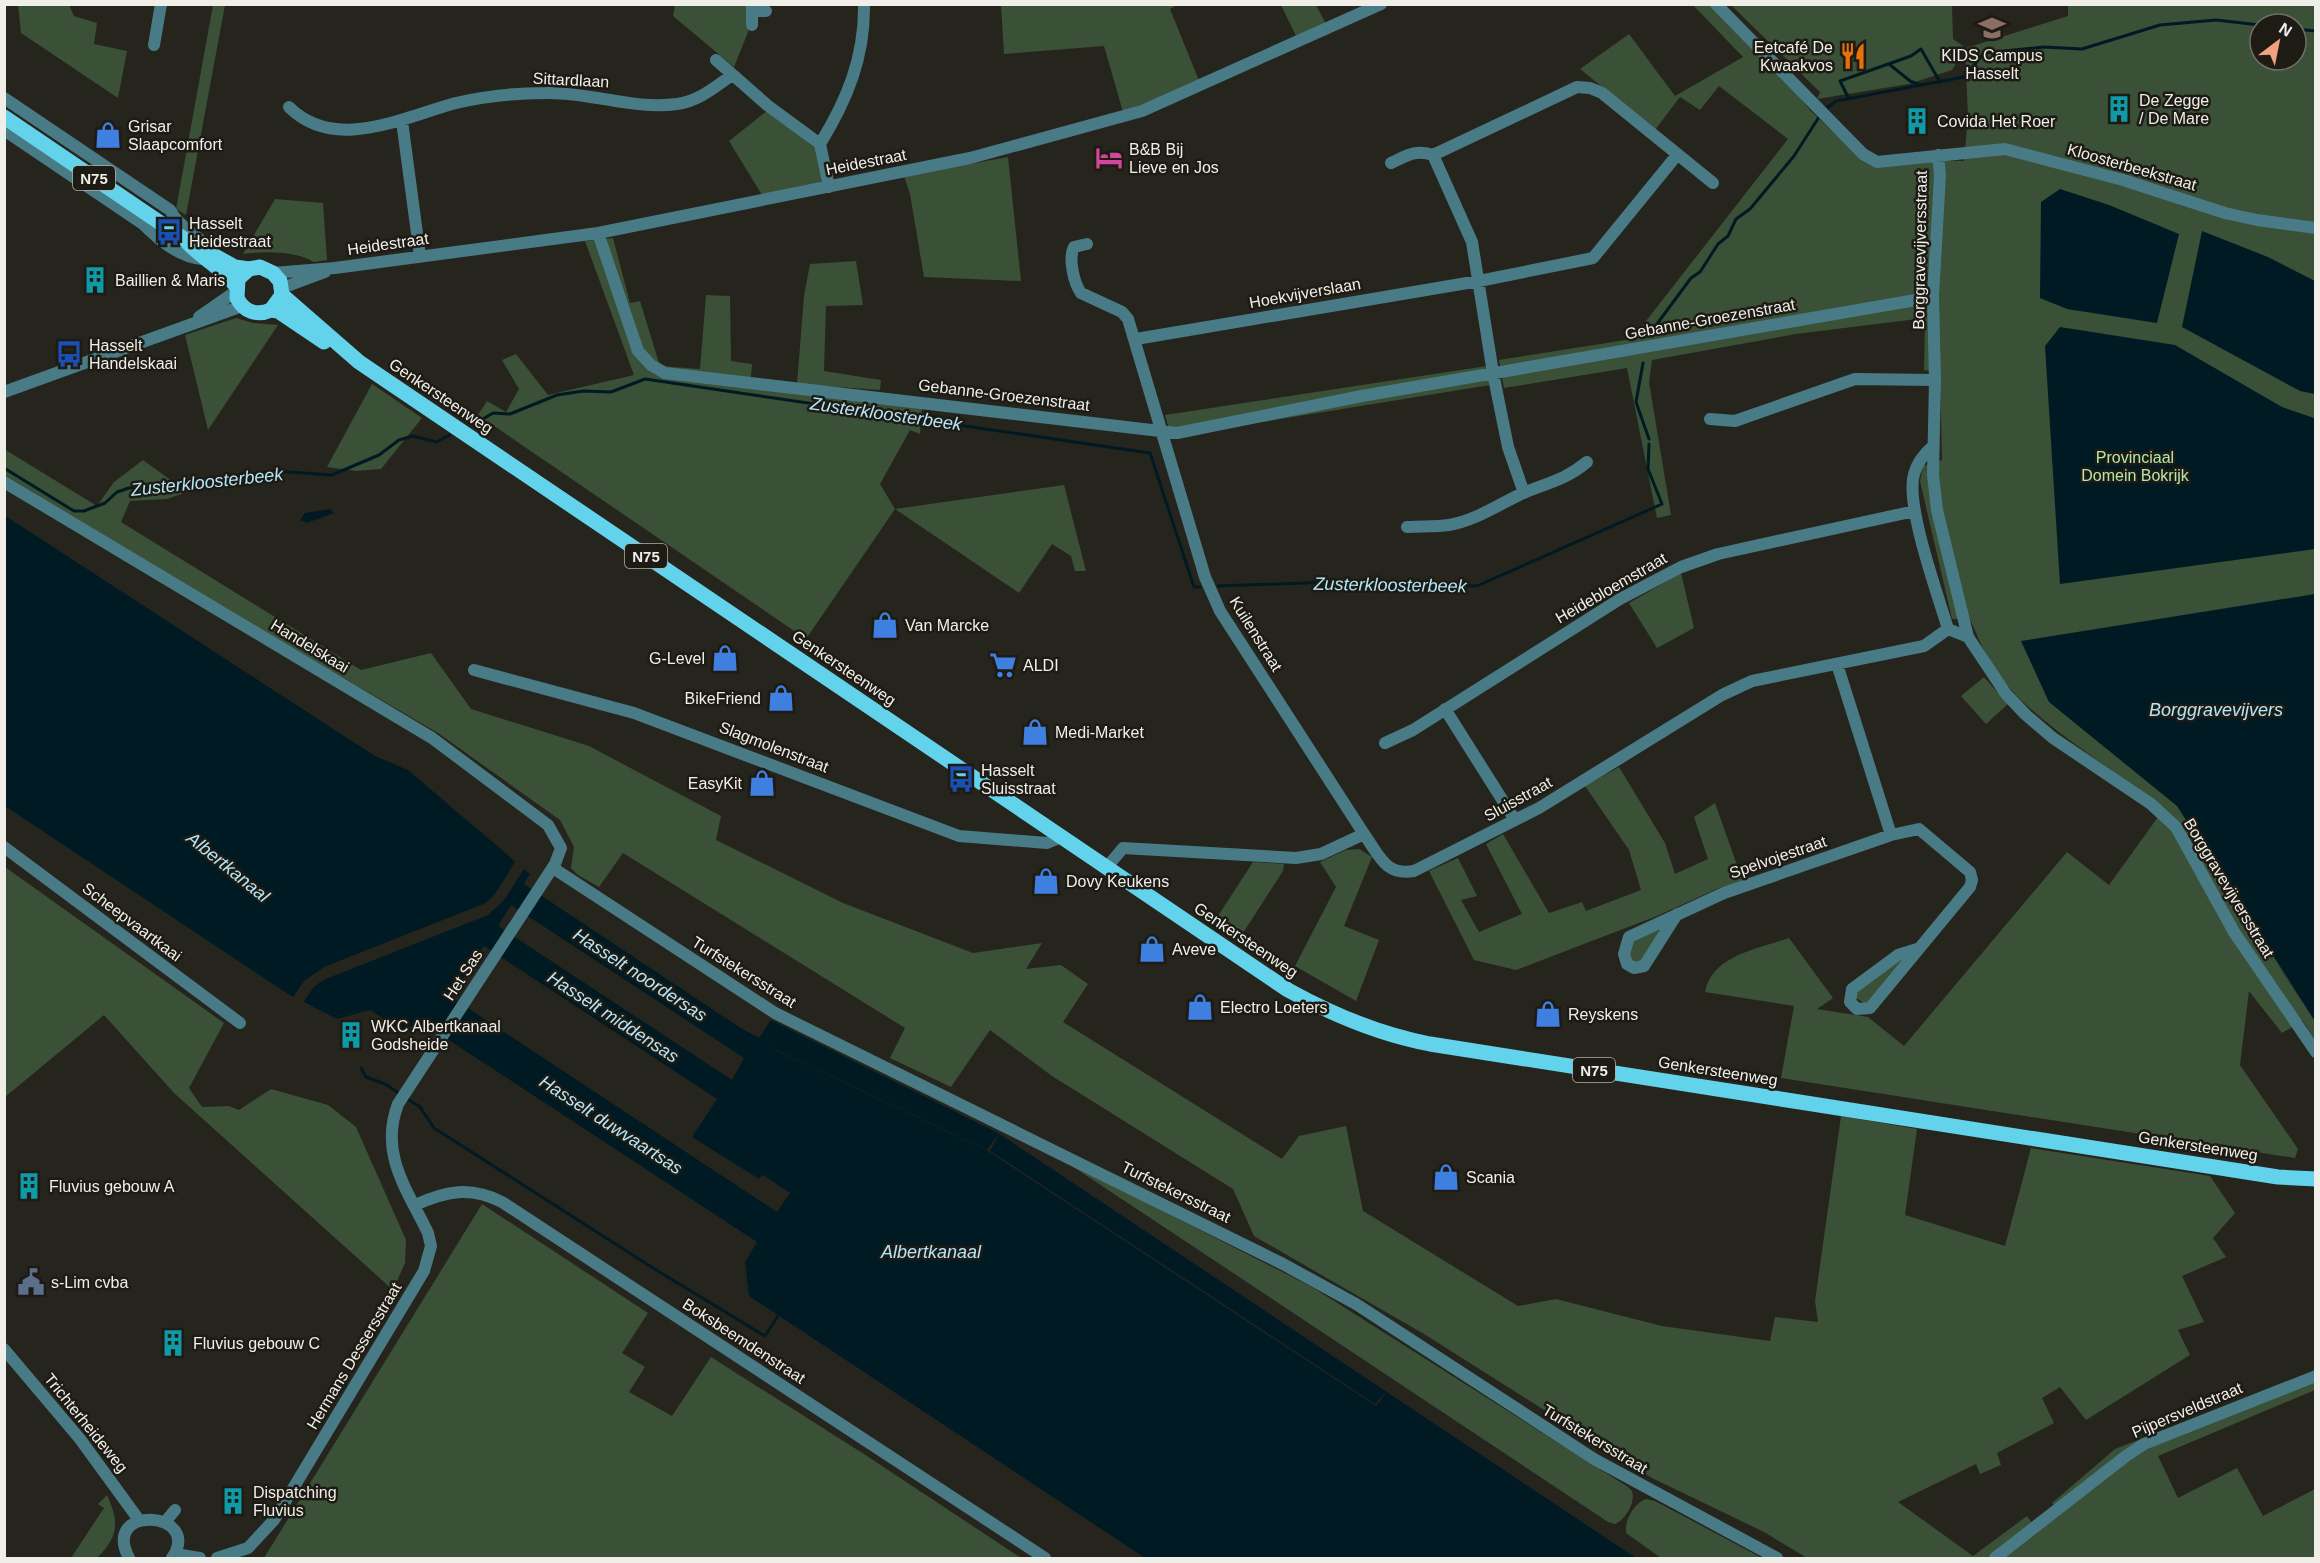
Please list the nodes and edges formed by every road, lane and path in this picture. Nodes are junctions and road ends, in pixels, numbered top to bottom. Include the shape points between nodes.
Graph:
1 (161, 4) edge
2 (864, 4) edge
3 (1381, 4) edge
4 (1716, 4) edge
5 (757, 9) edge
6 (752, 25) dead end
7 (154, 45) dead end
8 (716, 60) dead end
9 (732, 75) junction
10 (4, 98) edge
11 (289, 107) dead end
12 (4, 117) edge
13 (402, 121) junction
14 (4, 130) edge
15 (820, 144) junction
16 (1433, 155) junction
17 (1677, 155) junction
18 (1938, 156) junction
19 (1391, 163) dead end
20 (1713, 183) dead end
21 (829, 187) junction
22 (2316, 228) edge
23 (598, 233) junction
24 (1087, 244) dead end
25 (206, 254) junction
26 (420, 256) junction
27 (335, 268) junction
28 (249, 269) junction
29 (273, 273) junction
30 (1479, 281) junction
31 (235, 289) junction
32 (282, 291) junction
33 (1933, 297) junction
34 (242, 306) junction
35 (271, 310) junction
36 (192, 323) junction
37 (1136, 339) junction
38 (346, 353) junction
39 (1493, 373) junction
40 (1935, 380) junction
41 (4, 392) edge
42 (1710, 419) dead end
43 (1160, 432) junction
44 (1932, 447) junction
45 (1587, 462) dead end
46 (4, 482) edge
47 (1524, 493) junction
48 (1915, 511) junction
49 (1407, 527) dead end
50 (1948, 629) junction
51 (1968, 637) junction
52 (1837, 664) junction
53 (474, 670) dead end
54 (1445, 709) junction
55 (1385, 743) dead end
56 (1515, 820) junction
57 (1364, 834) junction
58 (1892, 835) junction
59 (1061, 837) junction
60 (4, 847) edge
61 (1107, 867) junction
62 (549, 874) junction
63 (1677, 914) junction
64 (1917, 949) junction
65 (240, 1023) dead end
66 (2316, 1052) edge
67 (390, 1135) joint
68 (2278, 1177) junction
69 (2316, 1179) edge
70 (2316, 1187) edge
71 (415, 1205) junction
72 (4, 1349) edge
73 (2316, 1376) edge
74 (175, 1510) dead end
75 (139, 1521) junction
76 (165, 1522) junction
77 (174, 1556) edge
78 (128, 1558) edge
79 (200, 1558) edge
80 (217, 1558) edge
81 (1045, 1558) edge
82 (1777, 1558) edge
83 (1995, 1558) edge

1 - 7 street
2 - 15 street via 862,48 852,82
3 - 21 street, Heidestraat via 1143,111 970,158
4 - 18 street, Borggravevijversstraat via 1863,154 1877,162
5 - 6 street
8 - 9 street
9 - 13 street, Sittardlaan via 702,97 679,104 654,105 548,93 456,104
9 - 15 street
10 - 25 street via 170,210 178,222 201,237
11 - 13 street, Sittardlaan via 302,120 318,126 361,129
12 - 25 main road, N75
13 - 26 street
14 - 25 street via 189,258
15 - 21 street
16 - 17 street via 1577,87 1602,93
16 - 19 street via 1413,153
16 - 30 street via 1472,242
17 - 20 street
17 - 30 street, Hoekvijverslaan via 1593,258
18 - 22 street, Kloosterbeekstraat via 2005,149 2123,180 2225,213
18 - 33 street, Borggravevijversstraat
21 - 23 street, Heidestraat
23 - 26 street, Heidestraat
23 - 43 street, Gebanne-Groezenstraat via 638,351 664,373
24 - 37 street via 1074,247 1071,254 1077,287 1081,293 1122,312
25 - 28 main road, N75
25 - 31 main road, N75
26 - 27 street, Heidestraat
27 - 29 street, Heidestraat
27 - 32 street, Heidestraat
28 - 29 main road, N75 via 260,267
28 - 31 main road via 241,274
29 - 32 main road, Genkersteenweg / N75
30 - 37 street, Hoekvijverslaan
30 - 39 street
31 - 34 main road, N75
31 - 36 street
32 - 35 main road
32 - 38 main road, Genkersteenweg / N75
33 - 39 street, Gebanne-Groezenstraat
33 - 40 street, Borggravevijversstraat
34 - 35 main road, Genkersteenweg / N75 via 257,314
34 - 36 street
35 - 38 main road, Genkersteenweg / N75
36 - 41 street
37 - 43 street
38 - 59 main road, Genkersteenweg / N75
39 - 43 street, Gebanne-Groezenstraat via 1177,433
39 - 47 street via 1508,447
40 - 42 street via 1855,379 1735,421
40 - 44 street, Borggravevijversstraat
43 - 57 street, Kuilenstraat via 1205,577 1220,611
44 - 48 street via 1913,475
44 - 51 street, Borggravevijversstraat via 1937,510
45 - 47 street via 1547,486
46 - 62 street, Handelskaai via 432,738 548,825 561,848
47 - 49 street via 1458,523
48 - 50 street
48 - 54 street, Heidebloemstraat via 1718,554 1681,567 1620,599
50 - 51 street
50 - 52 street, Sluisstraat via 1924,646
51 - 66 street, Borggravevijversstraat via 2006,694 2026,715 2053,738 2151,804 2176,827 2234,932
52 - 56 street, Sluisstraat via 1752,681 1722,695
52 - 58 street
53 - 59 street, Slagmolenstraat via 634,713 959,836 1047,843
54 - 55 street, Heidebloemstraat
54 - 56 street
56 - 57 street, Sluisstraat via 1414,872 1400,873 1388,868
57 - 61 street via 1322,854 1296,858 1123,848
58 - 63 street, Spelvojestraat via 1724,893
58 - 64 street, Spelvojestraat via 1919,828 1970,873 1972,880
59 - 61 main road, Genkersteenweg / N75
60 - 65 street, Scheepvaartkaai
61 - 68 main road, Genkersteenweg / N75 via 1288,990 1335,1015 1407,1040
62 - 67 street, Het Sas via 398,1104
62 - 82 street, Turfstekersstraat via 775,1013 1356,1304 1594,1459
63 - 63 street, Spelvojestraat via 1644,966 1634,968 1627,964 1624,954 1629,937
64 - 64 street, Spelvojestraat via 1870,1008 1857,1009 1850,1002 1852,988 1898,955
67 - 71 street, Hermans Dessersstraat via 397,1168
68 - 69 main road, Genkersteenweg / N75
68 - 70 main road, Genkersteenweg / N75
71 - 80 street, Hermans Dessersstraat via 431,1246 424,1271 274,1520 248,1548
71 - 81 street, Boksbeemdenstraat via 454,1191 487,1194 502,1202
72 - 75 street, Trichterheideweg via 80,1439
73 - 83 street, Pijpersveldstraat via 2144,1444
74 - 76 street
75 - 76 street via 148,1518
75 - 78 street via 127,1532
76 - 77 street via 176,1537
77 - 79 street

